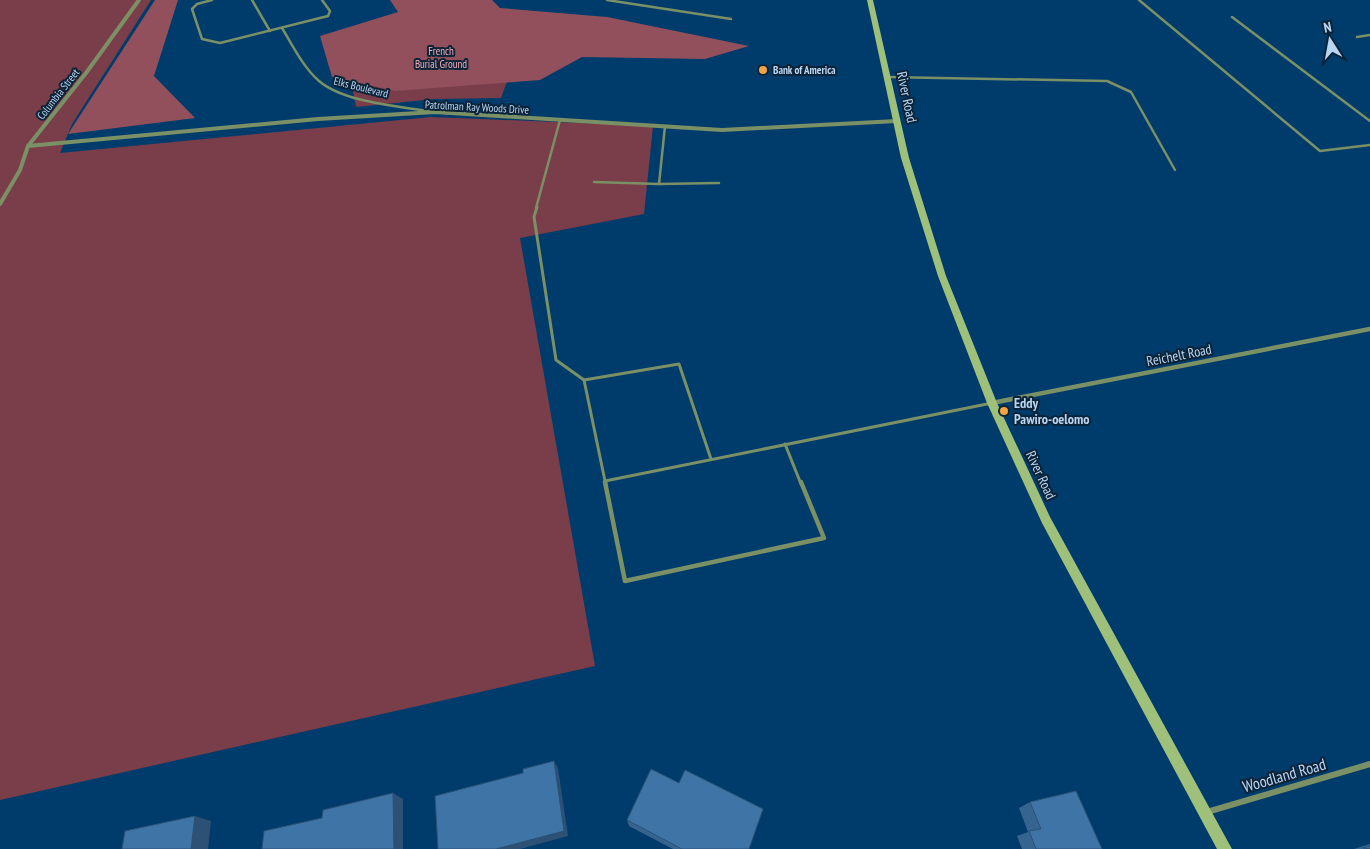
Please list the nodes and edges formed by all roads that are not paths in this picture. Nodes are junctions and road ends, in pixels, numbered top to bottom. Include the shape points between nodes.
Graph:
1 (139, 0) edge
2 (212, 0) edge
3 (252, 0) edge
4 (322, 0) edge
5 (607, 0) edge
6 (870, 0) edge
7 (1139, 0) edge
8 (1232, 17) dead end
9 (731, 19) dead end
10 (282, 28) junction
11 (270, 31) junction
12 (1370, 36) edge
13 (1357, 37) dead end
14 (887, 77) junction
15 (435, 112) junction
16 (560, 120) junction
17 (897, 121) junction
18 (1370, 121) edge
19 (665, 126) junction
20 (1370, 145) edge
21 (28, 146) junction
22 (1174, 170) dead end
23 (594, 182) dead end
24 (719, 183) dead end
25 (659, 184) junction
26 (0, 204) edge
27 (1370, 329) edge
28 (584, 380) junction
29 (992, 403) junction
30 (785, 444) junction
31 (711, 459) junction
32 (605, 481) junction
33 (1370, 764) edge
34 (1206, 812) junction
35 (1225, 849) edge

1 - 21 street, Columbia Street
2 - 11 lane via 197,4 192,9 202,39 207,42 220,43
3 - 11 lane
4 - 10 lane via 330,11 328,16
5 - 9 lane
6 - 14 main road, River Road
7 - 20 lane via 1320,151
8 - 18 lane
10 - 11 lane
10 - 15 lane, Elks Boulevard via 312,74 326,86 359,97
12 - 13 lane
14 - 17 main road, River Road
14 - 22 lane via 1108,81 1132,92
15 - 16 street, Patrolman Ray Woods Drive
15 - 21 street, Patrolman Ray Woods Drive via 318,119
16 - 19 street, Patrolman Ray Woods Drive
16 - 28 lane via 534,216 556,360
17 - 19 street, Patrolman Ray Woods Drive via 722,130
17 - 29 main road, River Road via 905,158 942,276
19 - 25 lane
21 - 26 street, Columbia Street via 20,170
23 - 25 lane
24 - 25 lane
27 - 29 street, Reichelt Road
28 - 31 lane via 678,364
28 - 32 lane
29 - 30 lane
29 - 34 main road, River Road via 1046,520
30 - 31 lane
30 - 32 lane via 824,538 624,581
31 - 32 lane
33 - 34 street, Woodland Road
34 - 35 main road, River Road

